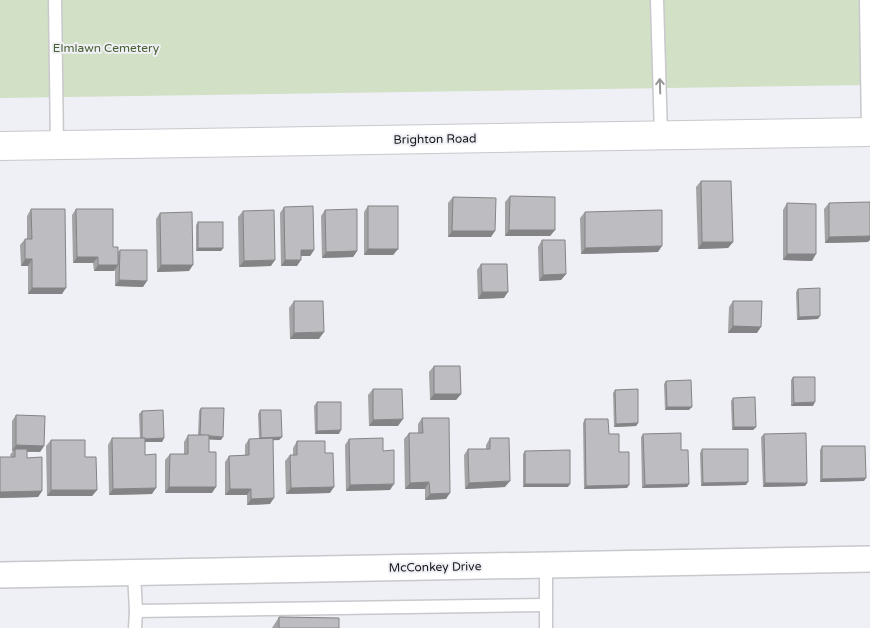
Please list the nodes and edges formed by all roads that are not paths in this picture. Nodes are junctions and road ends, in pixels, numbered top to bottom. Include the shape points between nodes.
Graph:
1 (55, 0) edge
2 (657, 0) edge
3 (866, 0) edge
4 (869, 132) edge
5 (661, 135) junction
6 (56, 145) junction
7 (0, 146) edge
8 (870, 559) edge
9 (546, 565) junction
10 (134, 573) junction
11 (0, 575) edge
12 (546, 605) junction
13 (136, 611) junction
14 (135, 628) edge
15 (546, 628) edge

1 - 6 lane
5 -> 2 lane
3 - 4 lane
4 - 5 street, Brighton Road
5 - 6 street, Brighton Road
6 - 7 street, Brighton Road
8 - 9 street, McConkey Drive
9 - 10 street, McConkey Drive
9 - 12 lane
10 - 11 street, McConkey Drive
10 - 13 lane
12 - 13 lane
12 - 15 lane
13 - 14 lane

